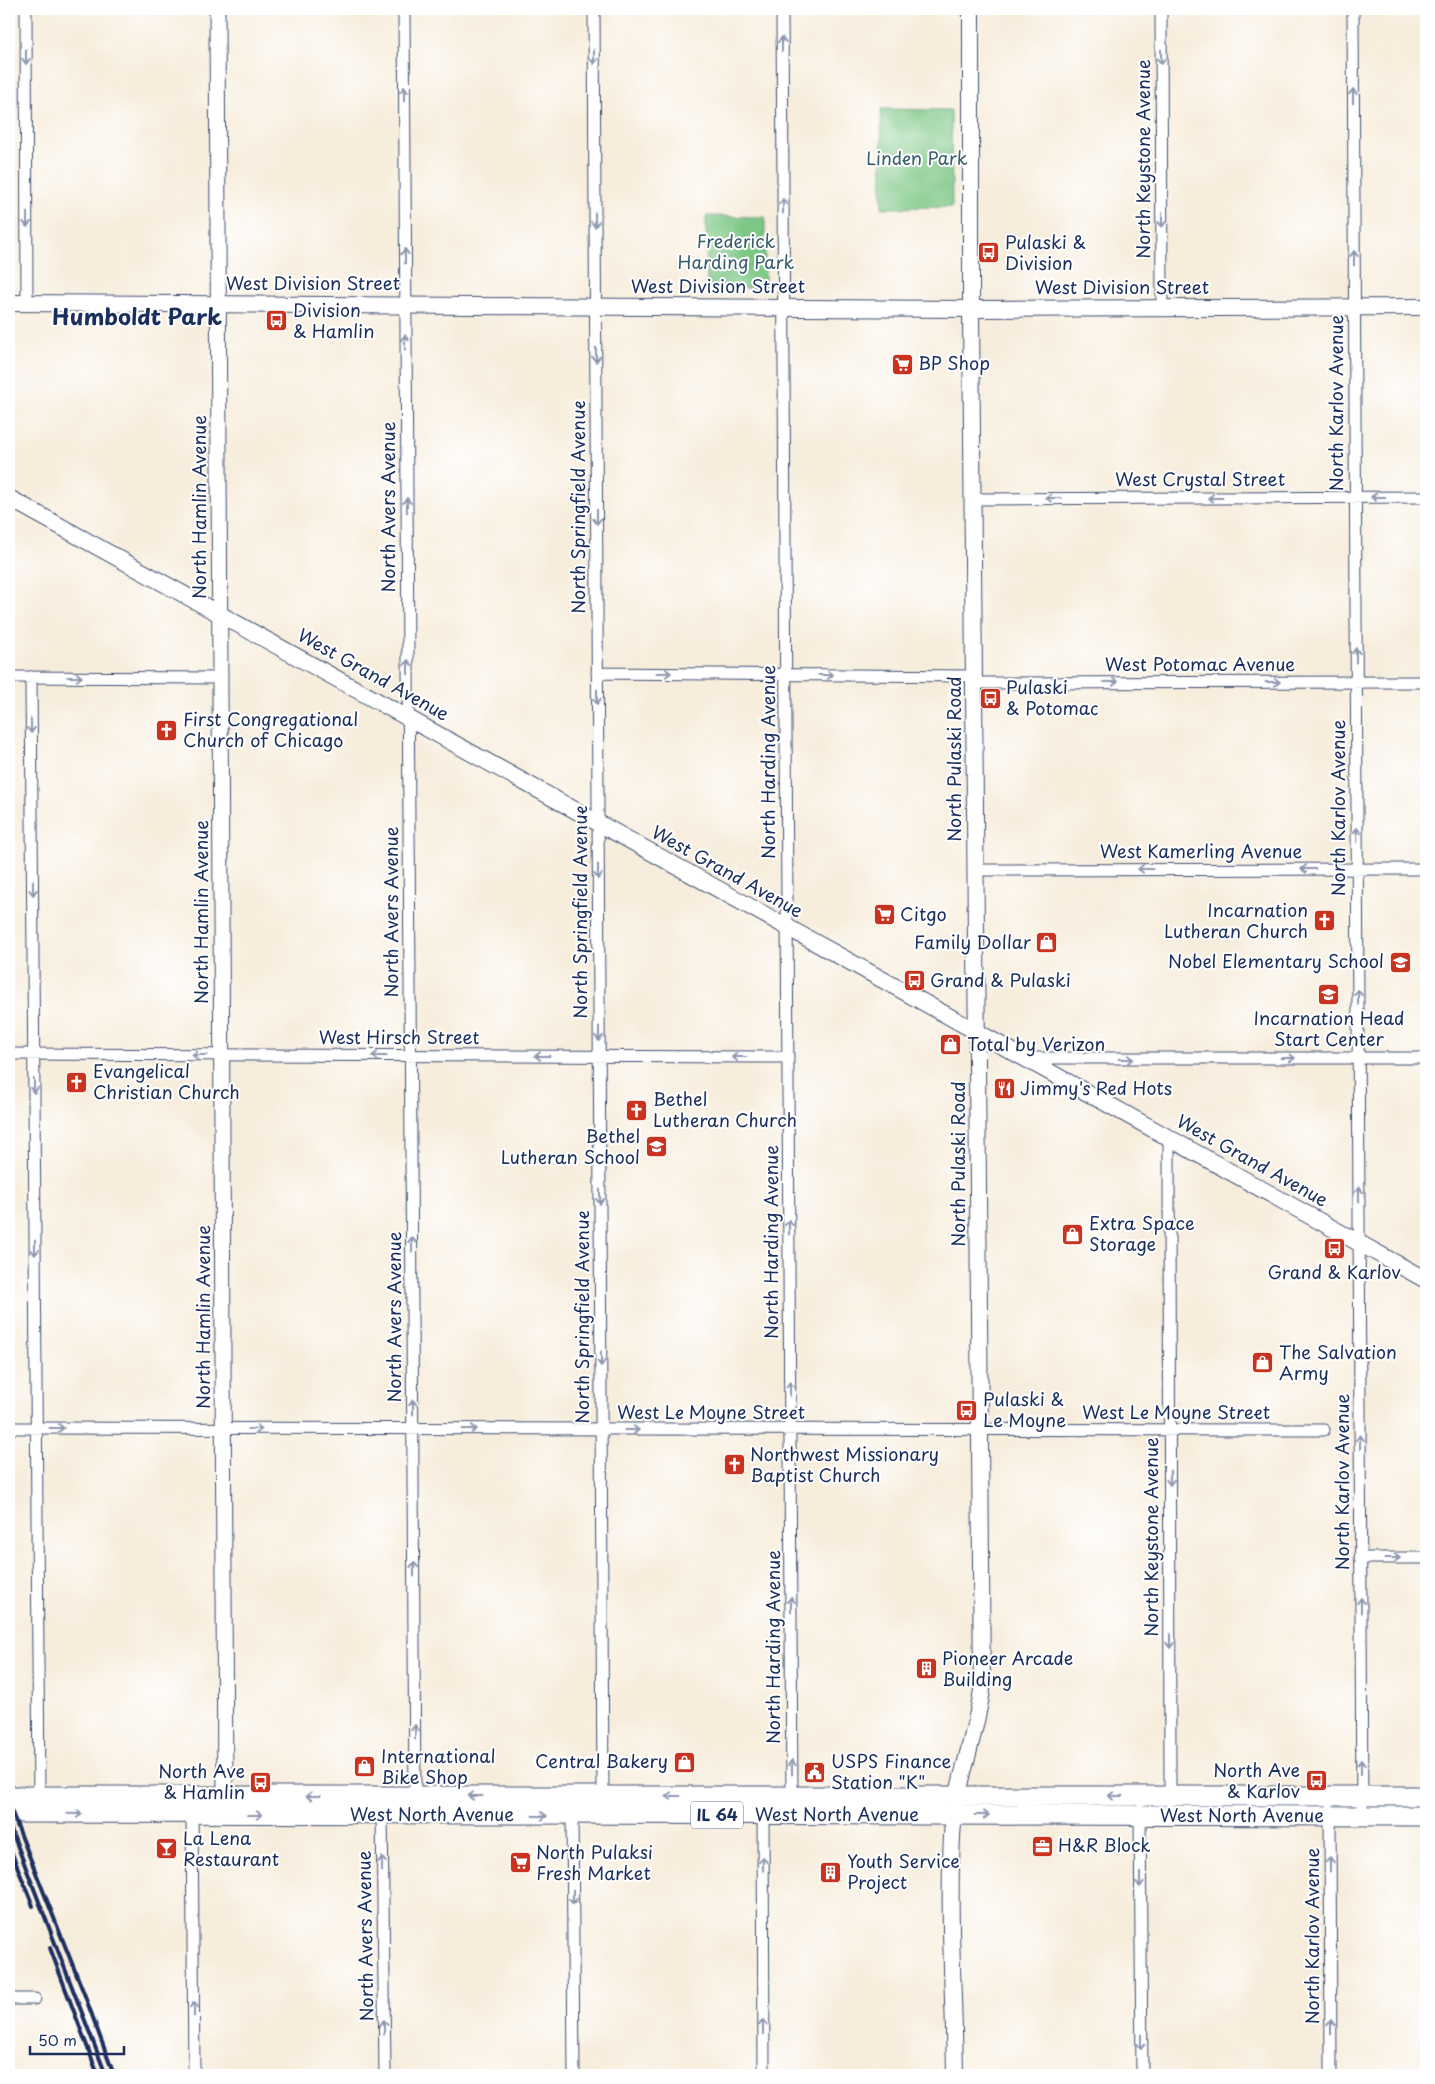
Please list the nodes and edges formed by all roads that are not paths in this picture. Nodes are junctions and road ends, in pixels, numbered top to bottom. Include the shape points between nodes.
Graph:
1 (26, 9) edge
2 (217, 9) edge
3 (404, 9) edge
4 (594, 9) edge
5 (782, 9) edge
6 (971, 9) edge
7 (1161, 9) edge
8 (1353, 9) edge
9 (9, 302) edge
10 (27, 302) junction
11 (218, 303) junction
12 (405, 305) junction
13 (596, 306) junction
14 (1354, 307) junction
15 (1426, 307) edge
16 (784, 308) junction
17 (1162, 308) junction
18 (971, 309) junction
19 (1355, 497) junction
20 (1426, 497) edge
21 (9, 498) edge
22 (973, 499) junction
23 (219, 614) junction
24 (597, 673) junction
25 (786, 674) junction
26 (9, 677) edge
27 (31, 677) junction
28 (220, 678) junction
29 (974, 679) junction
30 (1356, 682) junction
31 (1426, 682) edge
32 (408, 716) junction
33 (598, 823) junction
34 (1357, 869) junction
35 (1426, 869) edge
36 (976, 870) junction
37 (788, 928) junction
38 (978, 1032) junction
39 (9, 1054) edge
40 (34, 1054) junction
41 (221, 1055) junction
42 (410, 1056) junction
43 (599, 1056) junction
44 (788, 1057) junction
45 (1025, 1058) junction
46 (1358, 1058) junction
47 (1426, 1058) edge
48 (1169, 1138) junction
49 (1359, 1243) junction
50 (1426, 1280) edge
51 (9, 1428) edge
52 (36, 1428) junction
53 (223, 1429) junction
54 (413, 1429) junction
55 (1170, 1429) junction
56 (601, 1430) junction
57 (790, 1430) junction
58 (1324, 1430) dead end
59 (980, 1431) junction
60 (1360, 1558) junction
61 (1426, 1558) edge
62 (9, 1796) edge
63 (192, 1796) junction
64 (225, 1796) junction
65 (382, 1796) junction
66 (415, 1796) junction
67 (572, 1796) junction
68 (603, 1796) junction
69 (763, 1796) junction
70 (792, 1796) junction
71 (958, 1796) junction
72 (1140, 1796) junction
73 (1170, 1796) junction
74 (1330, 1796) junction
75 (1361, 1796) junction
76 (1426, 1796) edge
77 (39, 1805) junction
78 (9, 1813) edge
79 (192, 1815) junction
80 (225, 1815) junction
81 (382, 1815) junction
82 (763, 1815) junction
83 (955, 1815) junction
84 (415, 1816) junction
85 (572, 1816) junction
86 (602, 1816) junction
87 (792, 1816) junction
88 (1140, 1816) junction
89 (1170, 1816) junction
90 (1330, 1816) junction
91 (1362, 1816) junction
92 (1426, 1816) edge
93 (9, 1999) edge
94 (35, 1999) dead end
95 (194, 2075) edge
96 (385, 2075) edge
97 (574, 2075) edge
98 (764, 2075) edge
99 (955, 2075) edge
100 (1142, 2075) edge
101 (1331, 2075) edge

1 -> 10 street
2 - 11 street, North Hamlin Avenue
12 -> 3 street, North Avers Avenue
4 -> 13 street, North Springfield Avenue
16 -> 5 street, North Harding Avenue
6 - 18 main road, North Pulaski Road
7 -> 17 street, North Keystone Avenue
14 -> 8 street, North Karlov Avenue
9 - 10 main road, West Division Street
10 - 11 main road, West Division Street
11 - 12 main road, West Division Street
11 - 23 street, North Hamlin Avenue
12 - 13 main road, West Division Street
32 -> 12 street, North Avers Avenue
13 - 16 main road, West Division Street
13 -> 24 street, North Springfield Avenue
14 - 15 main road, West Division Street
14 - 17 main road, West Division Street
14 - 19 street, North Karlov Avenue
16 - 18 main road, West Division Street
16 - 25 street, North Harding Avenue
17 - 18 main road, West Division Street
18 - 22 main road, North Pulaski Road
20 -> 19 street, West Crystal Street
19 -> 22 street, West Crystal Street
30 -> 19 street, North Karlov Avenue
21 - 23 main road, West Grand Avenue
22 - 29 main road, North Pulaski Road
23 - 28 street, North Hamlin Avenue
23 - 32 main road, West Grand Avenue
24 -> 25 street, West Potomac Avenue
24 -> 33 street, North Springfield Avenue
25 -> 29 street, West Potomac Avenue
25 - 37 street, North Harding Avenue
26 - 27 street
27 -> 28 street
27 -> 40 street
28 - 41 street, North Hamlin Avenue
29 -> 30 street, West Potomac Avenue
29 - 36 main road, North Pulaski Road
30 - 31 street, West Potomac Avenue
34 -> 30 street, North Karlov Avenue
32 - 33 main road, West Grand Avenue
32 - 42 street, North Avers Avenue
33 - 37 main road, West Grand Avenue
33 -> 43 street, North Springfield Avenue
34 - 35 street, West Kamerling Avenue
34 -> 36 street, West Kamerling Avenue
46 -> 34 street, North Karlov Avenue
36 - 38 main road, North Pulaski Road
37 - 38 main road, West Grand Avenue
37 - 44 street, North Harding Avenue
38 - 45 main road, West Grand Avenue
38 - 59 main road, North Pulaski Road
39 - 40 street, West Hirsch Street
41 -> 40 street, West Hirsch Street
40 -> 52 street
42 -> 41 street, West Hirsch Street
41 - 53 street, North Hamlin Avenue
43 -> 42 street, West Hirsch Street
54 -> 42 street, North Avers Avenue
44 -> 43 street, West Hirsch Street
43 -> 56 street, North Springfield Avenue
57 -> 44 street, North Harding Avenue
45 -> 46 street
45 - 48 main road, West Grand Avenue
46 - 47 street
49 -> 46 street, North Karlov Avenue
48 - 49 main road, West Grand Avenue
48 - 55 street, North Keystone Avenue
49 - 50 main road, West Grand Avenue
60 -> 49 street, North Karlov Avenue
51 - 52 street, West Le Moyne Street
52 -> 53 street, West Le Moyne Street
52 - 77 street
53 -> 54 street, West Le Moyne Street
53 - 64 street, North Hamlin Avenue
54 -> 56 street, West Le Moyne Street
66 -> 54 street, North Avers Avenue
55 - 58 street, West Le Moyne Street
55 - 59 street, West Le Moyne Street
55 -> 73 street, North Keystone Avenue
56 -> 57 street, West Le Moyne Street
56 - 68 street, North Springfield Avenue
57 - 59 street, West Le Moyne Street
70 -> 57 street, North Harding Avenue
59 - 71 main road, North Pulaski Road via 982,1690
60 -> 61 street
75 -> 60 street, North Karlov Avenue
62 - 77 main road, West North Avenue / IL 64
63 - 64 main road, West North Avenue / IL 64
63 - 77 main road, West North Avenue / IL 64
63 - 79 street
65 -> 64 main road, West North Avenue / IL 64
64 - 80 street, North Hamlin Avenue
65 - 66 main road, West North Avenue / IL 64
65 - 81 street, North Avers Avenue
67 -> 66 main road, West North Avenue / IL 64
66 - 84 street, North Avers Avenue
67 - 68 main road, West North Avenue / IL 64
67 - 85 street
69 -> 68 main road, West North Avenue / IL 64
68 - 86 street, North Springfield Avenue
69 - 70 main road, West North Avenue / IL 64
69 - 82 street
70 - 71 main road, West North Avenue / IL 64
70 - 87 street, North Harding Avenue
72 -> 71 main road, West North Avenue / IL 64
71 - 83 main road, North Pulaski Road
72 - 73 main road, West North Avenue / IL 64
72 - 88 street
73 - 74 main road, West North Avenue / IL 64
73 - 89 street, North Keystone Avenue
74 - 75 main road, West North Avenue / IL 64
74 - 90 street, North Karlov Avenue
75 - 76 main road, West North Avenue / IL 64
75 - 91 street, North Karlov Avenue
77 - 78 main road, West North Avenue / IL 64
77 -> 79 main road, West North Avenue / IL 64
79 - 80 main road, West North Avenue / IL 64
95 -> 79 street
80 -> 81 main road, West North Avenue / IL 64
81 - 84 main road, West North Avenue / IL 64
96 -> 81 street, North Avers Avenue
82 - 86 main road, West North Avenue / IL 64
82 - 87 main road, West North Avenue / IL 64
98 -> 82 street
83 - 87 main road, West North Avenue / IL 64
83 -> 88 main road, West North Avenue / IL 64
83 - 99 main road, North Pulaski Road via 952,1834 952,1982
84 -> 85 main road, West North Avenue / IL 64
85 - 86 main road, West North Avenue / IL 64
85 -> 97 street
88 - 89 main road, West North Avenue / IL 64
88 -> 100 street
89 - 90 main road, West North Avenue / IL 64
90 - 91 main road, West North Avenue / IL 64
101 -> 90 street, North Karlov Avenue
91 - 92 main road, West North Avenue / IL 64
93 - 94 street

